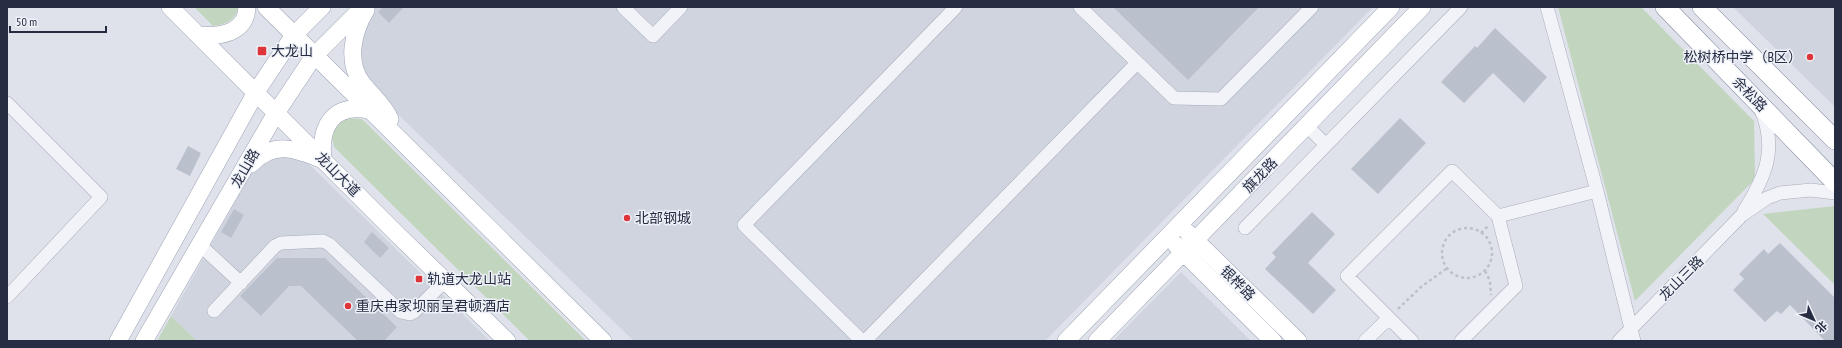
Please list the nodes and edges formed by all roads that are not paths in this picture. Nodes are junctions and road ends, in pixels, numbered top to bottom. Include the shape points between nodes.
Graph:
1 (170, 7) edge
2 (247, 7) edge
3 (266, 7) edge
4 (322, 7) edge
5 (363, 7) edge
6 (368, 7) edge
7 (623, 7) edge
8 (681, 7) edge
9 (956, 7) edge
10 (1080, 7) edge
11 (1312, 7) edge
12 (1391, 7) edge
13 (1422, 7) edge
14 (1547, 7) edge
15 (1665, 7) edge
16 (1702, 7) edge
17 (1460, 8) edge
18 (198, 35) junction
19 (294, 35) junction
20 (314, 56) junction
21 (1137, 63) junction
22 (256, 92) junction
23 (7, 103) edge
24 (1758, 103) junction
25 (370, 110) junction
26 (276, 113) junction
27 (1307, 126) junction
28 (399, 140) junction
29 (1835, 140) edge
30 (1326, 145) junction
31 (323, 160) junction
32 (241, 173) junction
33 (1835, 182) edge
34 (1597, 191) junction
35 (1835, 193) edge
36 (1742, 214) junction
37 (1498, 216) junction
38 (1179, 224) junction
39 (1245, 228) dead end
40 (1167, 236) junction
41 (1196, 241) junction
42 (200, 245) junction
43 (1183, 253) junction
44 (445, 281) junction
45 (241, 283) junction
46 (7, 297) edge
47 (214, 311) dead end
48 (1389, 318) junction
49 (1632, 328) junction
50 (118, 341) edge
51 (144, 341) edge
52 (507, 341) edge
53 (603, 341) edge
54 (863, 341) edge
55 (1066, 341) edge
56 (1097, 341) edge
57 (1273, 341) edge
58 (1298, 341) edge
59 (1365, 341) edge
60 (1412, 341) edge
61 (1461, 341) edge
62 (1619, 341) edge
63 (1634, 341) edge

1 - 18 main road, 龙山大道
2 - 18 main road via 245,18 233,31 217,36
3 - 19 main road
4 - 19 main road, 龙山路
5 - 20 main road, 龙山路
6 - 28 main road via 354,40 354,63 361,82 387,112
7 - 8 street via 653,36
9 - 54 street via 744,225
10 - 21 street
11 - 21 street via 1222,99 1174,98
12 - 38 main road
13 - 27 main road, 旗龙路
14 - 34 street
15 - 24 highway, 余松路
16 - 29 highway, 余松路
17 - 30 street
18 - 22 main road, 龙山大道
19 - 20 main road
19 - 22 main road, 龙山路
20 - 25 main road
20 - 26 main road, 龙山路
21 - 54 street
22 - 26 main road, 龙山大道
22 - 50 main road, 龙山路
23 - 46 street via 101,197
24 - 33 highway, 余松路
24 - 36 street via 1767,124 1770,151 1757,189
25 - 28 main road
25 - 31 main road via 351,108 333,116 322,136
26 - 31 main road, 龙山大道
26 - 32 main road, 龙山路
27 - 30 street
27 - 41 main road, 旗龙路
28 - 53 main road
30 - 39 street
31 - 32 main road via 296,150 276,149 257,157
31 - 44 main road, 龙山大道
32 - 42 main road, 龙山路
34 - 37 street
34 - 49 street
35 - 36 street via 1811,190 1780,193
36 - 49 street, 龙山三路
37 - 48 street via 1452,171 1347,276
37 - 61 street via 1516,286
38 - 40 main road
38 - 41 main road, 银桦路
40 - 43 main road, 银桦路
40 - 55 main road
41 - 43 main road, 旗龙路
41 - 58 main road, 银桦路
42 - 45 street
42 - 51 main road, 龙山路
43 - 56 main road, 旗龙路
43 - 57 main road, 银桦路
44 - 45 street via 414,312 405,314 323,241 281,243 275,246
44 - 52 main road, 龙山大道
45 - 47 street
48 - 59 street
48 - 60 street
49 - 62 street, 龙山三路
49 - 63 street

